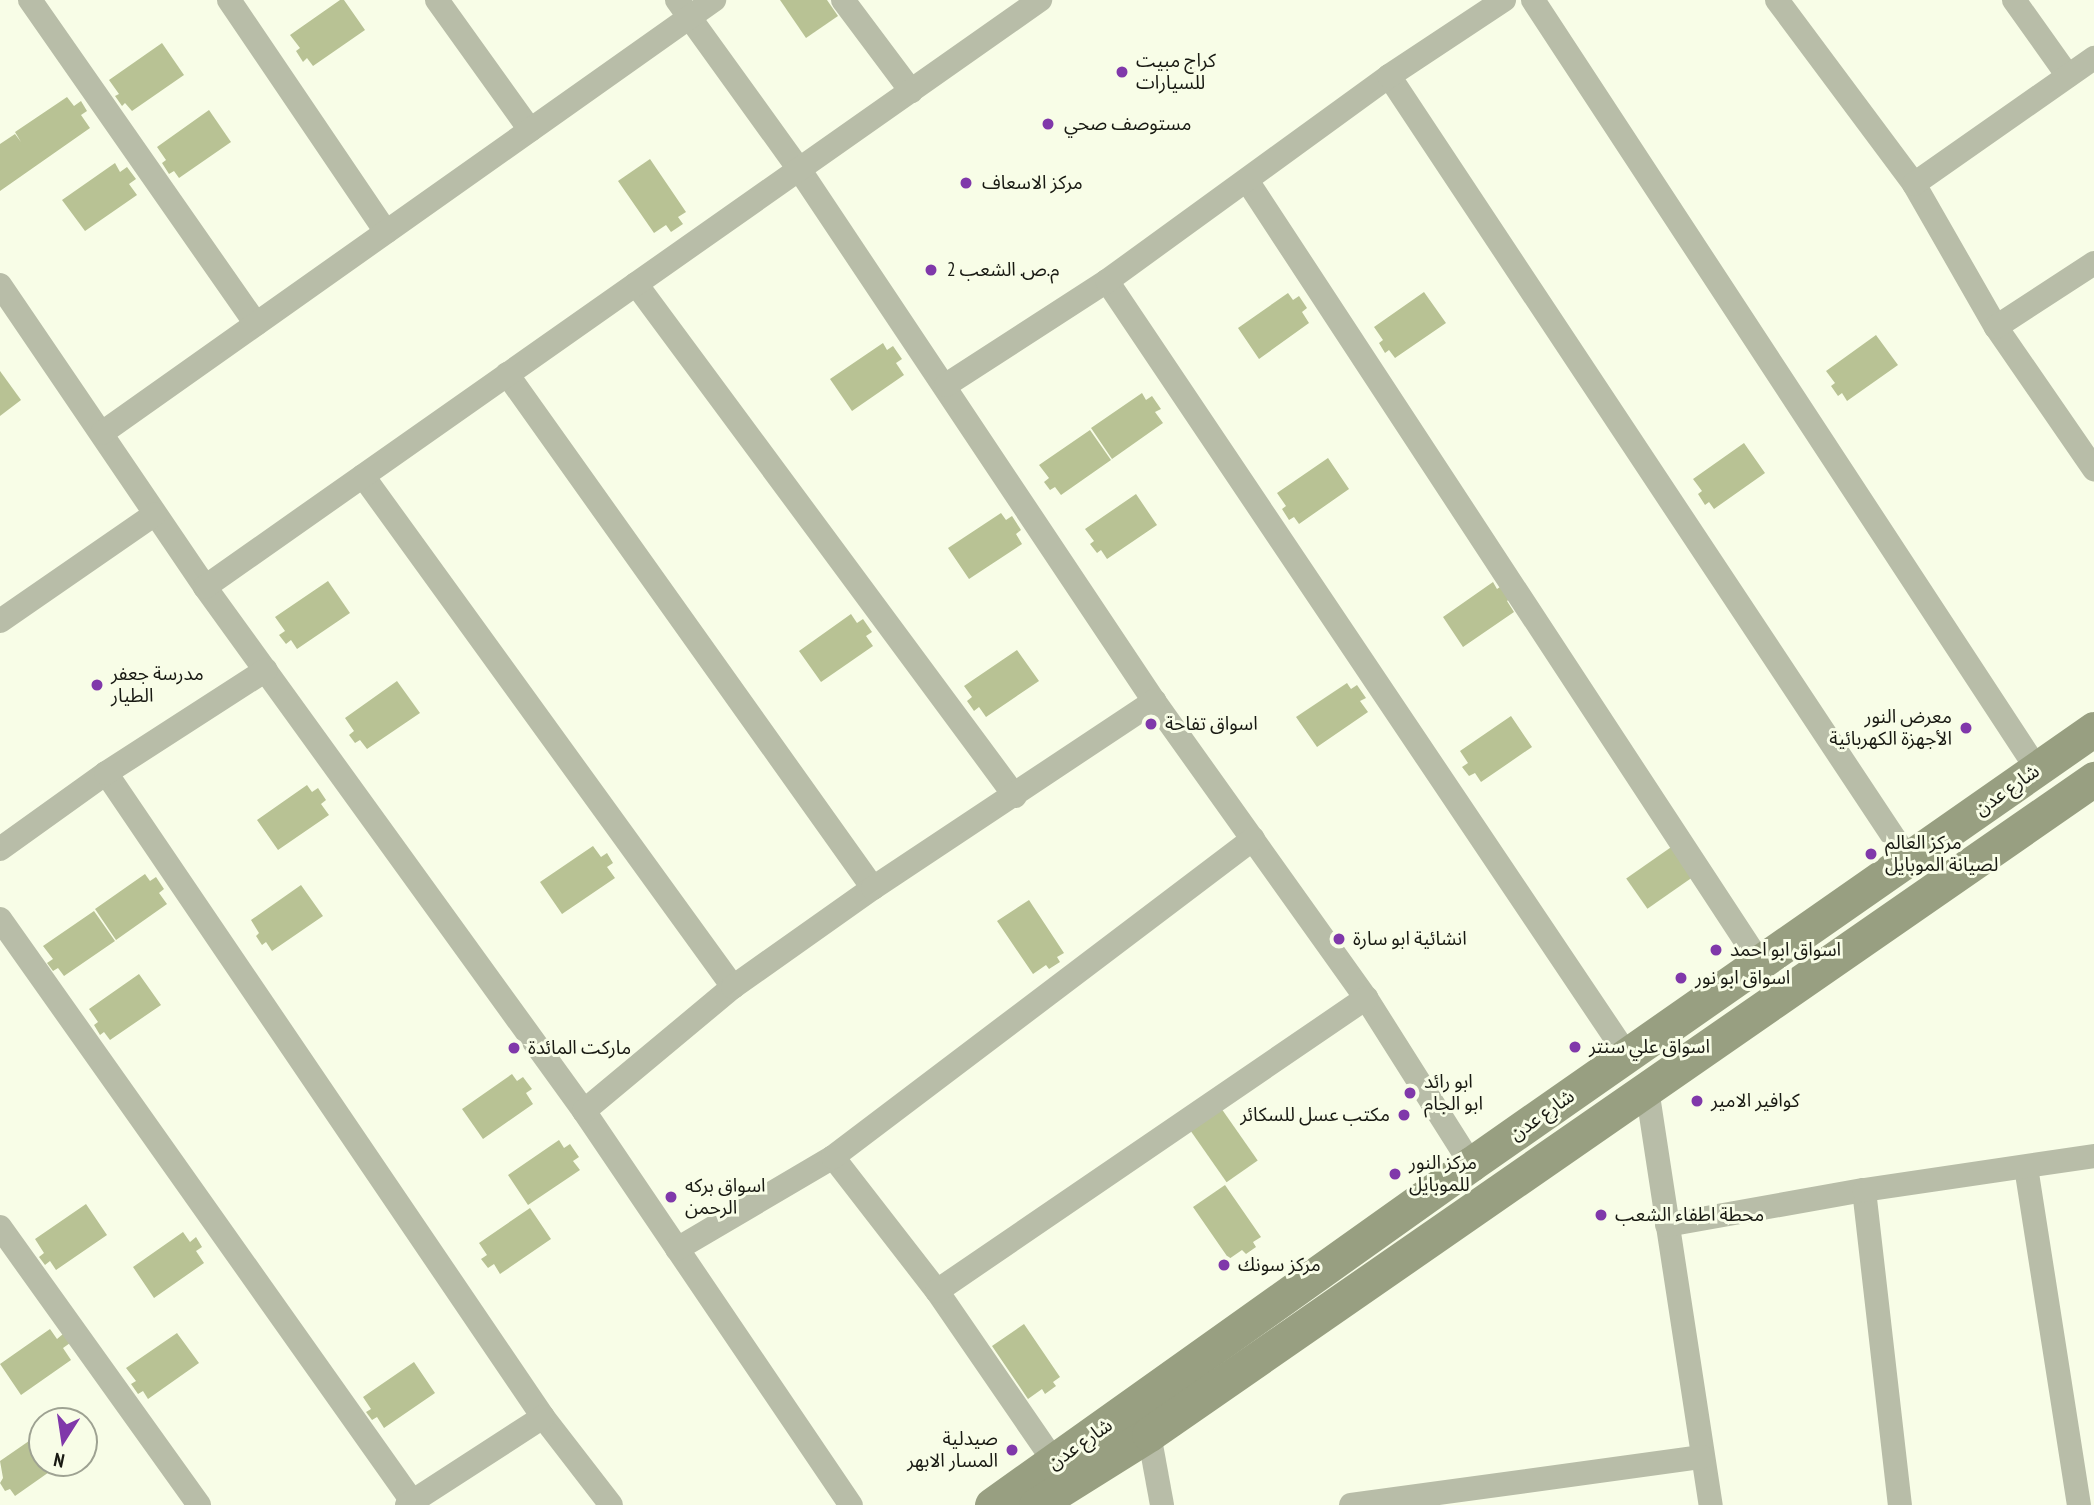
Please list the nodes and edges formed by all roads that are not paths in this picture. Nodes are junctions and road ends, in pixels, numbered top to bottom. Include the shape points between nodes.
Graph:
1 (30, 0) edge
2 (229, 0) edge
3 (437, 0) edge
4 (714, 0) edge
5 (843, 0) edge
6 (1040, 0) edge
7 (1504, 0) edge
8 (1533, 0) edge
9 (1777, 0) edge
10 (2014, 0) edge
11 (683, 9) edge
12 (2094, 58) edge
13 (1389, 76) junction
14 (2068, 76) junction
15 (911, 90) junction
16 (530, 130) junction
17 (799, 169) junction
18 (1248, 182) junction
19 (1914, 184) junction
20 (386, 232) junction
21 (2094, 263) edge
22 (1107, 281) junction
23 (635, 284) junction
24 (0, 285) edge
25 (256, 324) junction
26 (1996, 327) junction
27 (507, 374) junction
28 (946, 385) junction
29 (102, 433) junction
30 (2094, 469) edge
31 (362, 476) junction
32 (155, 514) junction
33 (205, 587) junction
34 (0, 620) edge
35 (266, 670) junction
36 (1154, 701) junction
37 (2094, 729) edge
38 (2037, 769) junction
39 (106, 773) junction
40 (2094, 779) edge
41 (1015, 796) junction
42 (1253, 839) junction
43 (0, 849) edge
44 (1908, 859) junction
45 (873, 888) junction
46 (0, 919) edge
47 (1760, 962) junction
48 (733, 987) junction
49 (1366, 998) junction
50 (1627, 1055) junction
51 (1647, 1089) junction
52 (584, 1111) junction
53 (1510, 1137) junction
54 (2094, 1156) edge
55 (833, 1157) junction
56 (1546, 1159) junction
57 (1471, 1164) junction
58 (2026, 1167) junction
59 (1864, 1190) junction
60 (1667, 1225) junction
61 (0, 1227) edge
62 (677, 1250) junction
63 (937, 1291) junction
64 (543, 1417) junction
65 (1149, 1434) junction
66 (1702, 1457) junction
67 (1055, 1462) junction
68 (410, 1503) edge
69 (199, 1505) edge
70 (611, 1505) edge
71 (851, 1505) edge
72 (992, 1505) edge
73 (1036, 1505) edge
74 (1163, 1505) edge
75 (1351, 1505) edge
76 (1711, 1505) edge
77 (1900, 1505) edge
78 (2079, 1505) edge

1 - 25 street
2 - 20 street
3 - 16 street
4 - 11 street
5 - 15 street
6 - 15 street
7 - 13 street
8 - 38 street
9 - 19 street
10 - 14 street
11 - 16 street
11 - 17 street
12 - 14 street
13 - 18 street
13 - 44 street
14 - 19 street
15 - 17 street
16 - 20 street
17 - 23 street
17 - 28 street
18 - 22 street
18 - 47 street
19 - 26 street
20 - 25 street
21 - 26 street
22 - 28 street
22 - 50 street
23 - 27 street
23 - 41 street
24 - 29 street
25 - 29 street
26 - 30 street
27 - 31 street
27 - 45 street
28 - 36 street
29 - 32 street
31 - 33 street
31 - 48 street
32 - 33 street
32 - 34 street
33 - 35 street
35 - 39 street
35 - 52 street
36 - 41 street
36 - 42 street
37 - 38 street, شارع عدن
38 - 44 street, شارع عدن
39 - 43 street
39 - 64 street
40 - 51 street, شارع عدن
41 - 45 street
42 - 49 street
42 - 55 street
44 - 47 street, شارع عدن
45 - 48 street
46 - 68 street
47 - 50 street, شارع عدن
48 - 52 street
49 - 57 street
49 - 63 street
50 - 53 street, شارع عدن
51 - 56 street, شارع عدن
51 - 60 street
52 - 62 street
53 - 56 street
53 - 57 street, شارع عدن
54 - 58 street
55 - 62 street
55 - 63 street
56 - 65 street, شارع عدن
57 - 67 street, شارع عدن
58 - 59 street
58 - 78 street
59 - 60 street
59 - 77 street
60 - 66 street
61 - 69 street
62 - 71 street
63 - 67 street
64 - 68 street
64 - 70 street
65 - 73 street, شارع عدن
65 - 74 street
66 - 75 street
66 - 76 street
67 - 72 street, شارع عدن

